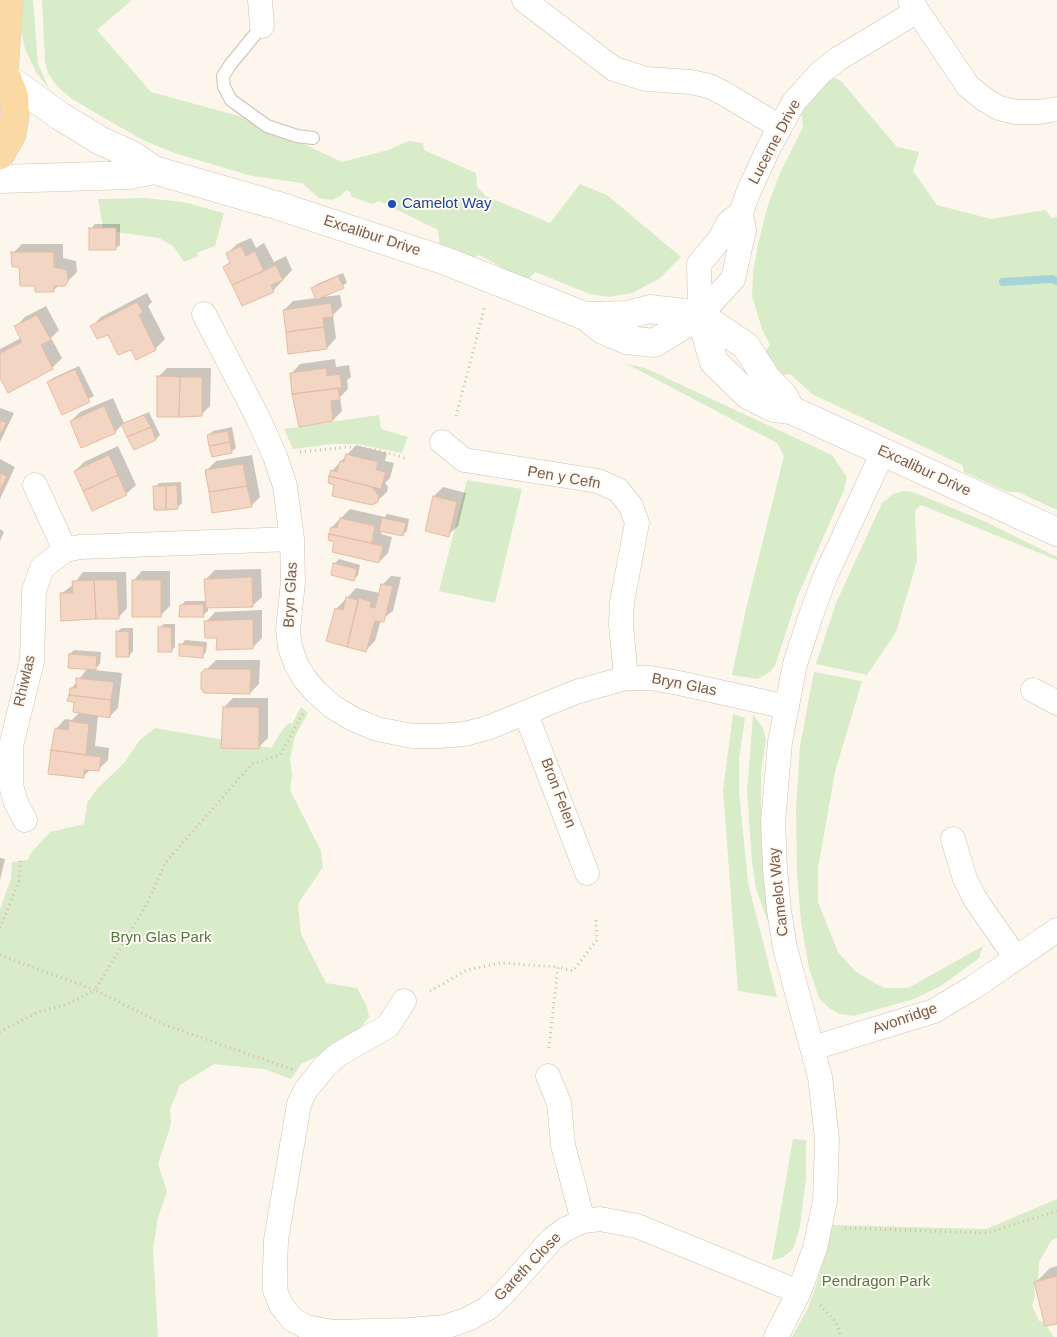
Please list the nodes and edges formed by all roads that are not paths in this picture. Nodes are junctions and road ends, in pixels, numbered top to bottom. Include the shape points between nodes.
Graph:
1 (9, 0) edge
2 (260, 0) edge
3 (524, 0) edge
4 (914, 5) edge
5 (262, 26) joint
6 (4, 74) edge
7 (1057, 109) edge
8 (780, 126) junction
9 (313, 138) dead end
10 (0, 155) edge
11 (154, 170) junction
12 (0, 179) edge
13 (741, 212) junction
14 (204, 314) dead end
15 (700, 315) junction
16 (442, 442) dead end
17 (883, 452) junction
18 (35, 485) dead end
19 (1057, 532) edge
20 (292, 539) junction
21 (65, 550) junction
22 (626, 678) junction
23 (1033, 690) dead end
24 (1057, 703) edge
25 (787, 707) junction
26 (526, 714) junction
27 (25, 820) dead end
28 (952, 840) dead end
29 (587, 873) dead end
30 (1057, 930) edge
31 (1016, 958) junction
32 (404, 1001) dead end
33 (813, 1048) junction
34 (548, 1076) dead end
35 (583, 1221) junction
36 (809, 1297) junction
37 (304, 1332) edge
38 (776, 1337) edge

1 - 6 main road
2 - 5 street
3 - 8 street via 614,69 646,79 709,86
4 - 7 street via 968,86 984,99 999,108 1016,112
4 - 8 street, Lucerne Drive via 820,73 794,102
5 - 9 lane via 223,76 224,87 231,100 267,126
6 - 10 main road via 14,96 15,116 12,134
6 - 11 street, Excalibur Drive via 60,116
8 - 13 street, Lucerne Drive
11 - 12 street, Excalibur Drive via 130,175
11 - 15 street, Excalibur Drive via 279,206 481,274 585,316 603,330 627,340 654,343
13 - 15 street, Lucerne Drive via 744,230 733,279
13 - 15 street, Lucerne Drive via 728,223 720,239 699,264
14 - 20 street, Bryn Glas via 275,456 285,486
15 - 17 street, Excalibur Drive via 714,362 748,394 774,408 791,410
16 - 22 street, Pen y Cefn via 464,460 598,481 618,490 631,506 637,523 621,624
17 - 19 street, Excalibur Drive
17 - 25 street, Camelot Way via 825,577 795,664
18 - 21 street
20 - 21 street
20 - 26 street, Bryn Glas via 290,646 304,678 333,707 353,720 377,729 412,736 465,734
21 - 27 street, Rhiwlas via 42,568 37,579 32,661 11,746 11,785
22 - 25 street, Bryn Glas via 679,682
22 - 26 street, Bryn Glas via 576,692
23 - 24 street
25 - 33 street, Camelot Way via 776,778 775,869 785,948
26 - 29 street, Bron Felen
28 - 31 street via 974,899
30 - 31 street, Avonridge
31 - 33 street, Avonridge via 934,1011
32 - 37 street, Gareth Close via 388,1026 326,1065 305,1090 300,1104 276,1240 275,1276 281,1305
33 - 36 street, Camelot Way via 824,1107 827,1169
34 - 35 street via 559,1103 563,1145
35 - 36 street via 619,1221 637,1226
35 - 37 street, Gareth Close via 552,1239 506,1292 488,1308 468,1319 445,1327 409,1330
36 - 38 street, Camelot Way

